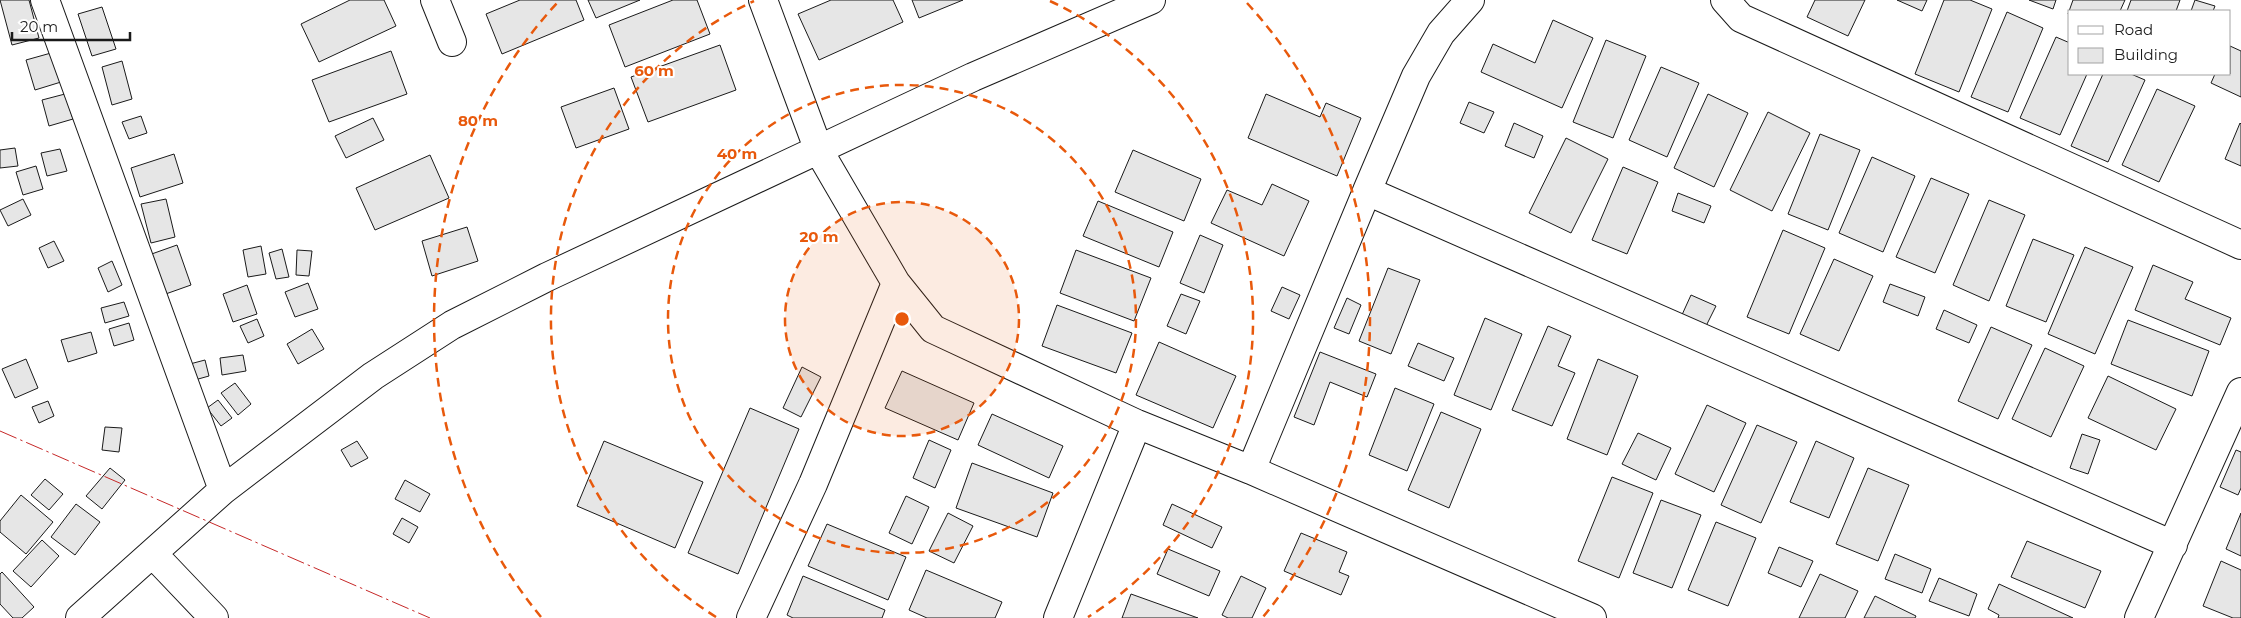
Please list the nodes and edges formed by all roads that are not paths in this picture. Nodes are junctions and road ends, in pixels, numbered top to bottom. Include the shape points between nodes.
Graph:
1 (45, 0) edge
2 (436, 0) edge
3 (763, 0) edge
4 (1152, 0) edge
5 (1470, 0) edge
6 (1725, 0) edge
7 (1100, 10) edge
8 (452, 42) dead end
9 (819, 151) junction
10 (1367, 191) junction
11 (2241, 245) edge
12 (896, 283) junction
13 (2241, 392) edge
14 (1137, 424) junction
15 (1251, 470) junction
16 (223, 490) junction
17 (2173, 544) junction
18 (153, 554) junction
19 (80, 618) edge
20 (214, 618) edge
21 (751, 618) edge
22 (1058, 618) edge
23 (1592, 618) edge
24 (2139, 618) edge

1 - 16 street
2 - 8 street
3 - 9 street
4 - 7 street
5 - 10 street via 1441,33 1416,76
6 - 11 street via 1741,18
7 - 9 street
9 - 12 street
9 - 16 street via 547,277 452,325 373,376
10 - 15 street
10 - 17 street
12 - 14 street via 933,329
12 - 21 street via 813,484
13 - 17 street
14 - 15 street
14 - 22 street
15 - 23 street
16 - 18 street
17 - 24 street
18 - 19 street
18 - 20 street

